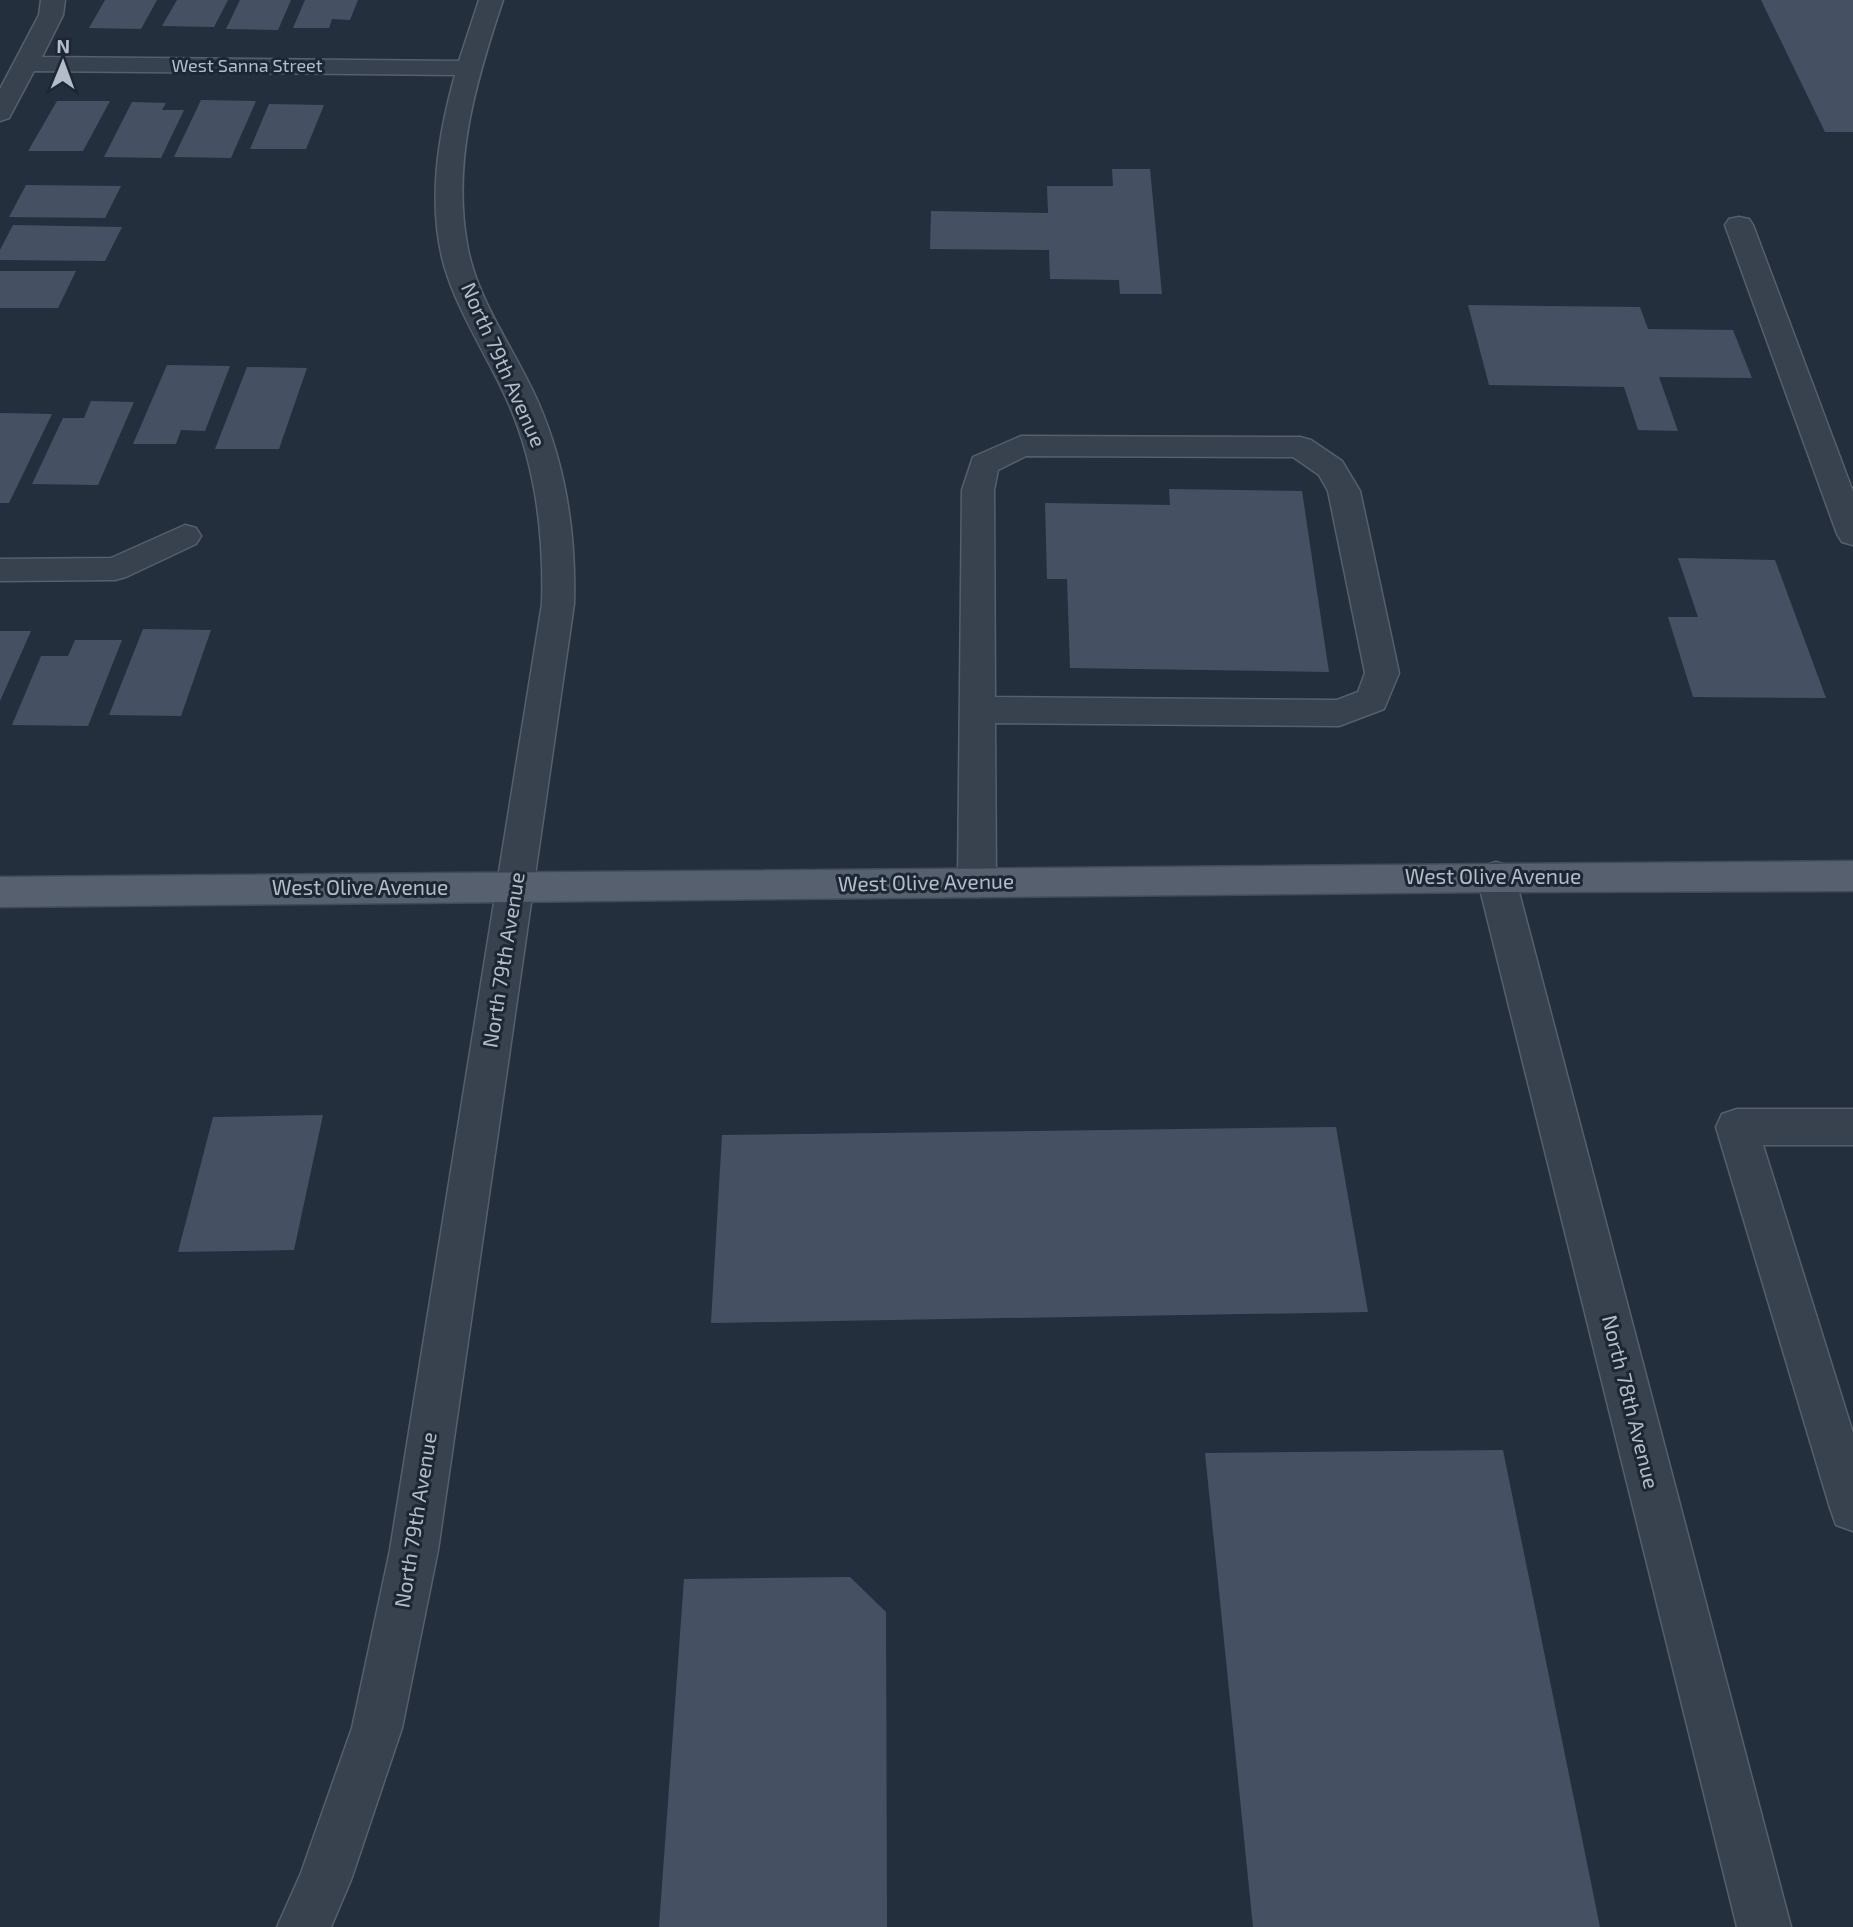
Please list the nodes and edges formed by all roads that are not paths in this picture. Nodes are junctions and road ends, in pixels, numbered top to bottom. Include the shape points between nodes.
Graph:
1 (53, 0) edge
2 (491, 0) edge
3 (27, 64) junction
4 (468, 68) junction
5 (0, 113) edge
6 (1739, 225) dead end
7 (1853, 534) edge
8 (185, 536) dead end
9 (0, 570) edge
10 (978, 710) junction
11 (1853, 876) edge
12 (1496, 877) junction
13 (977, 882) junction
14 (515, 887) junction
15 (0, 892) edge
16 (1853, 1127) edge
17 (1853, 1508) edge
18 (304, 1927) edge
19 (1764, 1927) edge

1 - 3 street via 51,15
2 - 4 street, North 79th Avenue
3 - 4 street, West Sanna Street
3 - 5 street
4 - 14 street, North 79th Avenue via 449,161 453,246 543,458 560,565 555,633
6 - 7 street
8 - 9 street via 115,569
10 - 10 street via 1339,713 1371,700 1382,673 1344,491 1331,468 1300,447 1020,446 984,464 978,490
10 - 13 street
11 - 12 main road, West Olive Avenue
12 - 13 main road, West Olive Avenue
12 - 19 street, North 78th Avenue
13 - 14 main road, West Olive Avenue
14 - 15 main road, West Olive Avenue
14 - 18 street, North 79th Avenue via 411,1562 377,1728 325,1880
16 - 17 street via 1737,1127

